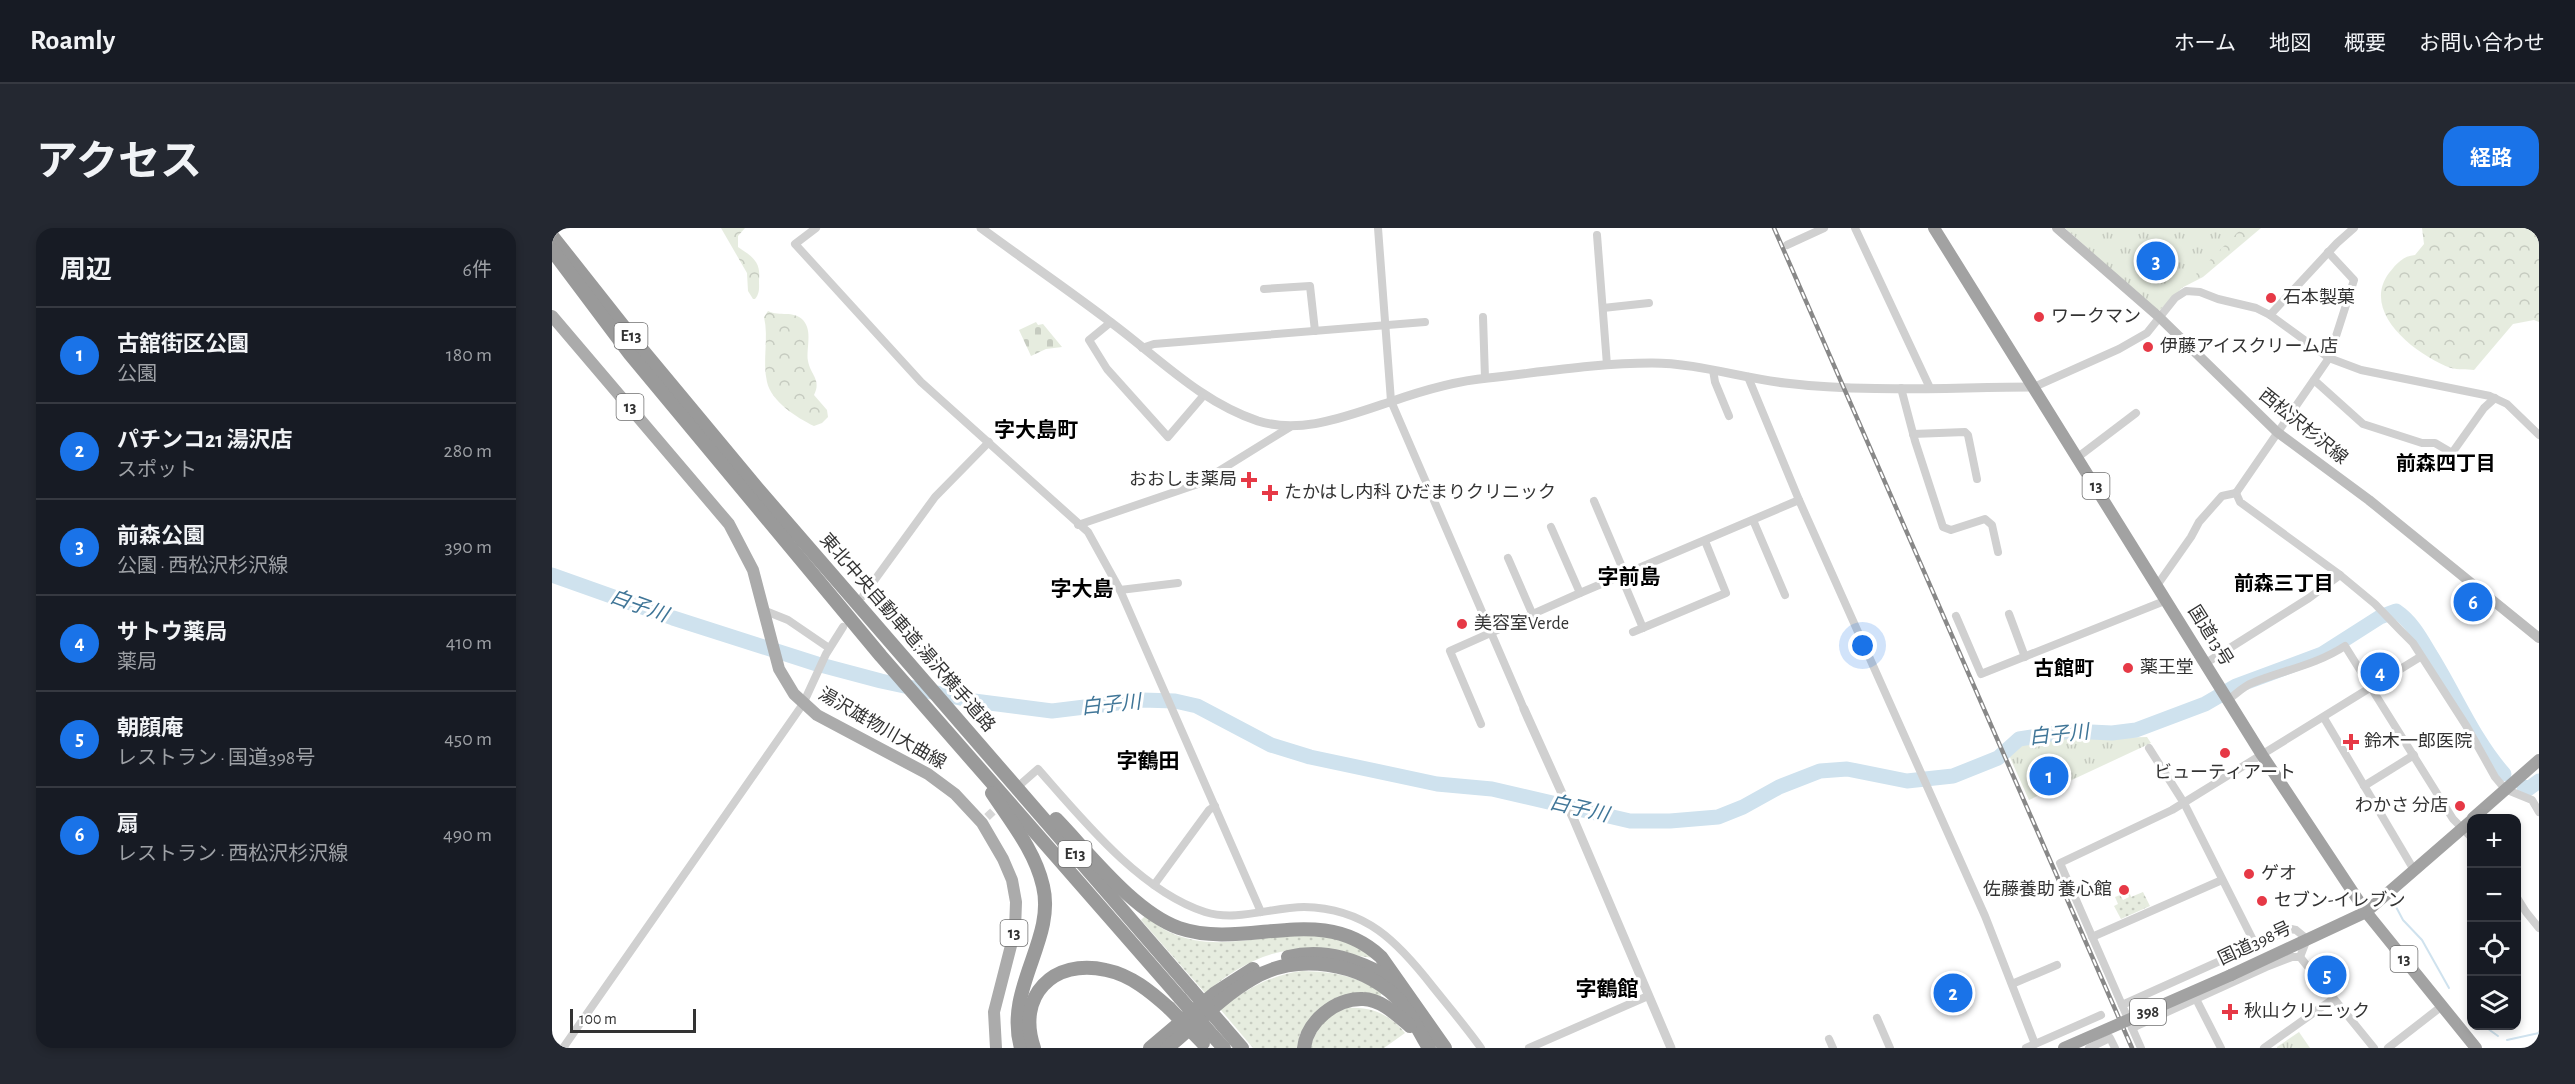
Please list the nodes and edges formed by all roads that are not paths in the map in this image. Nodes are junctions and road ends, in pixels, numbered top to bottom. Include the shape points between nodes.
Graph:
1 (816, 228) edge
2 (981, 228) edge
3 (1378, 228) edge
4 (1824, 228) edge
5 (1855, 228) edge
6 (1934, 228) edge
7 (2057, 228) edge
8 (2354, 228) edge
9 (1806, 232) edge
10 (1597, 235) dead end
11 (552, 236) edge
12 (1787, 245) dead end
13 (552, 250) edge
14 (2328, 252) junction
15 (1264, 289) dead end
16 (1649, 303) dead end
17 (1603, 308) junction
18 (2270, 315) junction
19 (552, 316) edge
20 (2158, 316) junction
21 (1483, 317) dead end
22 (1111, 322) junction
23 (1425, 322) dead end
24 (1386, 325) junction
25 (1315, 331) junction
26 (1142, 348) junction
27 (2330, 358) junction
28 (1607, 365) junction
29 (1713, 370) junction
30 (1748, 377) junction
31 (1485, 378) junction
32 (2314, 380) junction
33 (1901, 387) junction
34 (2034, 387) junction
35 (1930, 388) junction
36 (1204, 395) junction
37 (2495, 398) junction
38 (1391, 401) junction
39 (2136, 413) dead end
40 (1730, 416) dead end
41 (1290, 427) junction
42 (2277, 432) junction
43 (1913, 434) junction
44 (2539, 435) edge
45 (989, 442) junction
46 (2078, 457) junction
47 (1977, 479) dead end
48 (2236, 493) junction
49 (1799, 500) junction
50 (1594, 501) dead end
51 (1753, 520) junction
52 (1077, 525) junction
53 (1551, 526) dead end
54 (1705, 541) junction
55 (1998, 552) dead end
56 (1508, 558) dead end
57 (1623, 575) junction
58 (2340, 575) junction
59 (1178, 583) dead end
60 (2158, 584) junction
61 (1120, 590) junction
62 (1580, 593) junction
63 (1785, 595) dead end
64 (863, 596) dead end
65 (2167, 600) junction
66 (763, 610) junction
67 (1532, 613) junction
68 (2009, 614) dead end
69 (1956, 616) dead end
70 (843, 627) dead end
71 (1644, 628) junction
72 (1633, 632) dead end
73 (1491, 633) junction
74 (2539, 638) edge
75 (828, 651) junction
76 (2025, 657) junction
77 (2420, 657) junction
78 (2206, 663) junction
79 (2372, 687) junction
80 (2229, 699) junction
81 (802, 704) junction
82 (1524, 709) joint
83 (2324, 718) junction
84 (1481, 724) dead end
85 (972, 735) junction
86 (2149, 748) dead end
87 (965, 752) junction
88 (2262, 755) junction
89 (2414, 755) junction
90 (2539, 760) edge
91 (1022, 783) tunnel mouth
92 (2364, 786) junction
93 (2505, 789) junction
94 (2536, 797) edge
95 (2184, 803) junction
96 (1215, 806) junction
97 (2539, 812) edge
98 (2478, 814) edge
99 (2467, 822) edge
100 (2467, 824) edge
101 (2414, 870) junction
102 (2222, 880) junction
103 (1154, 885) junction
104 (2521, 903) edge
105 (1261, 912) junction
106 (2366, 912) junction
107 (2539, 928) edge
108 (2092, 937) junction
109 (2307, 939) junction
110 (2255, 944) junction
111 (2300, 957) junction
112 (2057, 965) dead end
113 (1399, 983) junction
114 (2012, 984) junction
115 (1648, 996) junction
116 (2196, 999) junction
117 (2333, 999) junction
118 (2122, 1005) junction
119 (2442, 1006) junction
120 (2101, 1015) dead end
121 (1877, 1018) dead end
122 (2132, 1028) junction
123 (1421, 1036) junction
124 (1212, 1038) edge
125 (1829, 1039) dead end
126 (2035, 1044) junction
127 (563, 1048) edge
128 (996, 1048) edge
129 (1022, 1048) edge
130 (1034, 1048) edge
131 (1150, 1048) edge
132 (1167, 1048) edge
133 (1224, 1048) edge
134 (1242, 1048) edge
135 (1304, 1048) edge
136 (1430, 1048) edge
137 (1445, 1048) edge
138 (1481, 1048) edge
139 (1529, 1048) edge
140 (1671, 1048) edge
141 (1833, 1048) edge
142 (1890, 1048) edge
143 (2026, 1048) edge
144 (2064, 1048) edge
145 (2089, 1048) edge
146 (2115, 1048) edge
147 (2141, 1048) edge
148 (2222, 1048) edge
149 (2264, 1048) edge
150 (2374, 1048) edge
151 (2388, 1048) edge
152 (2476, 1048) edge

1 - 45 street via 795,244 886,346 948,408
2 - 22 street
3 - 24 street
4 - 9 street
5 - 35 street
6 - 34 highway, 国道13号 / 13
7 - 20 main road, 西松沢杉沢線
8 - 14 street
9 - 12 street
10 - 17 street
11 - 85 highway, 東北中央自動車道;湯沢横手道路 / E13 via 705,426
13 - 87 highway, 東北中央自動車道;湯沢横手道路 / E13 via 630,354
14 - 18 street
14 - 27 street via 2354,280
15 - 25 street via 1310,286
16 - 17 street
17 - 28 street
18 - 20 street via 2186,291
18 - 27 street
19 - 66 main road, 湯沢雄物川大曲線 / 13 via 729,524 753,570
20 - 34 street via 2147,333
20 - 42 main road, 西松沢杉沢線
21 - 31 street
22 - 26 street
22 - 36 street via 1089,340 1107,369 1168,437
23 - 24 street
24 - 25 street
24 - 38 street
25 - 26 street
26 - 36 street
27 - 32 street
27 - 37 street via 2361,370
28 - 29 street via 1684,364
28 - 31 street
29 - 30 street
29 - 40 street
30 - 33 street via 1832,387
30 - 49 street
31 - 38 street
32 - 37 street via 2363,424 2422,444 2435,443 2452,453
32 - 42 street
33 - 35 street
33 - 43 street
34 - 35 street
34 - 46 highway, 国道13号 / 13
36 - 41 street via 1258,421
37 - 44 street via 2507,404
38 - 41 street via 1354,414
38 - 73 street
39 - 46 street
41 - 52 street via 1198,484
42 - 48 street
42 - 74 main road, 西松沢杉沢線 via 2369,500
43 - 47 street via 1965,432
43 - 55 street via 1943,527 1951,530 1985,519 1992,525
45 - 52 street
45 - 64 street via 935,497
46 - 60 highway, 国道13号 / 13
48 - 58 street via 2240,502
48 - 60 street via 2222,496 2199,522
49 - 51 street
49 - 114 street
50 - 57 street
51 - 54 street
51 - 63 street
52 - 61 street via 1088,532
53 - 62 street
54 - 57 street
54 - 71 street via 1726,593
56 - 67 street
57 - 62 street
57 - 71 street
58 - 77 street via 2393,622 2413,643
58 - 78 street
59 - 61 street
60 - 65 highway, 国道13号 / 13
61 - 96 street
62 - 67 street
65 - 76 street
65 - 78 highway, 国道13号 / 13
66 - 75 street via 788,620
66 - 81 main road, 湯沢雄物川大曲線 / 13 via 778,669
67 - 73 street
68 - 76 street
69 - 76 street via 1981,674
70 - 75 street
71 - 72 street
73 - 82 street
73 - 84 street via 1450,651
75 - 81 street
77 - 79 street
77 - 93 street
78 - 80 highway, 国道13号 / 13
79 - 80 street via 2345,646 2299,669 2251,684
79 - 83 street
79 - 89 street
80 - 88 highway, 国道13号 / 13
81 - 127 street
81 - 128 main road, 湯沢雄物川大曲線 / 13 via 928,774 985,820 1012,880 1016,902 1015,930 994,1012
82 - 115 street
83 - 88 street
83 - 92 street
85 - 113 highway via 1138,904 1160,920 1201,933 1328,930 1368,945
85 - 124 highway, 東北中央自動車道;湯沢横手道路 / E13, bridge via 1191,988
86 - 95 street
87 - 124 highway, 東北中央自動車道;湯沢横手道路 / E13, bridge
87 - 129 highway via 1028,848 1044,887 1042,925 1020,994 1017,1032
88 - 95 street
88 - 106 highway, 国道13号 / 13
89 - 92 street
89 - 99 street via 2453,819
90 - 93 highway, 国道398号 / 398
91 - 103 street via 1038,769 1080,817
92 - 101 street
93 - 94 street
93 - 98 highway, 国道398号 / 398
94 - 97 street
95 - 102 street
95 - 108 street via 2060,863
96 - 103 street
96 - 105 street
100 - 101 highway, 国道398号 / 398
101 - 106 highway, 国道398号 / 398
102 - 108 street
102 - 110 street
103 - 105 street via 1184,904 1206,912
104 - 107 street
105 - 138 street via 1303,907 1330,909 1372,925 1404,951
106 - 109 highway, 国道398号 / 398
106 - 119 highway, 国道13号 / 13
108 - 118 street
109 - 110 street via 2290,929
109 - 111 street
109 - 144 highway, 国道398号 / 398, bridge
110 - 118 street
111 - 116 street
111 - 117 street
112 - 114 street
113 - 131 highway via 1361,962 1337,957 1299,954 1277,959 1238,978
113 - 137 highway
114 - 126 street
115 - 139 street
115 - 140 street
116 - 122 street
116 - 148 street
117 - 149 street
117 - 150 street
118 - 122 street
119 - 151 street
119 - 152 highway, 国道13号 / 13
120 - 126 street
121 - 142 street
122 - 147 street
123 - 132 highway via 1398,999 1374,980 1330,965 1298,963 1253,978
123 - 135 highway via 1388,1008 1364,999 1334,1006 1322,1014
123 - 136 highway
124 - 130 highway, bridge via 1128,978 1083,966 1066,969 1043,984 1031,1005 1028,1030
124 - 133 highway, 東北中央自動車道;湯沢横手道路 / E13
124 - 134 highway, 東北中央自動車道;湯沢横手道路 / E13
125 - 141 street
126 - 143 street
145 - 146 street via 2110,1038

